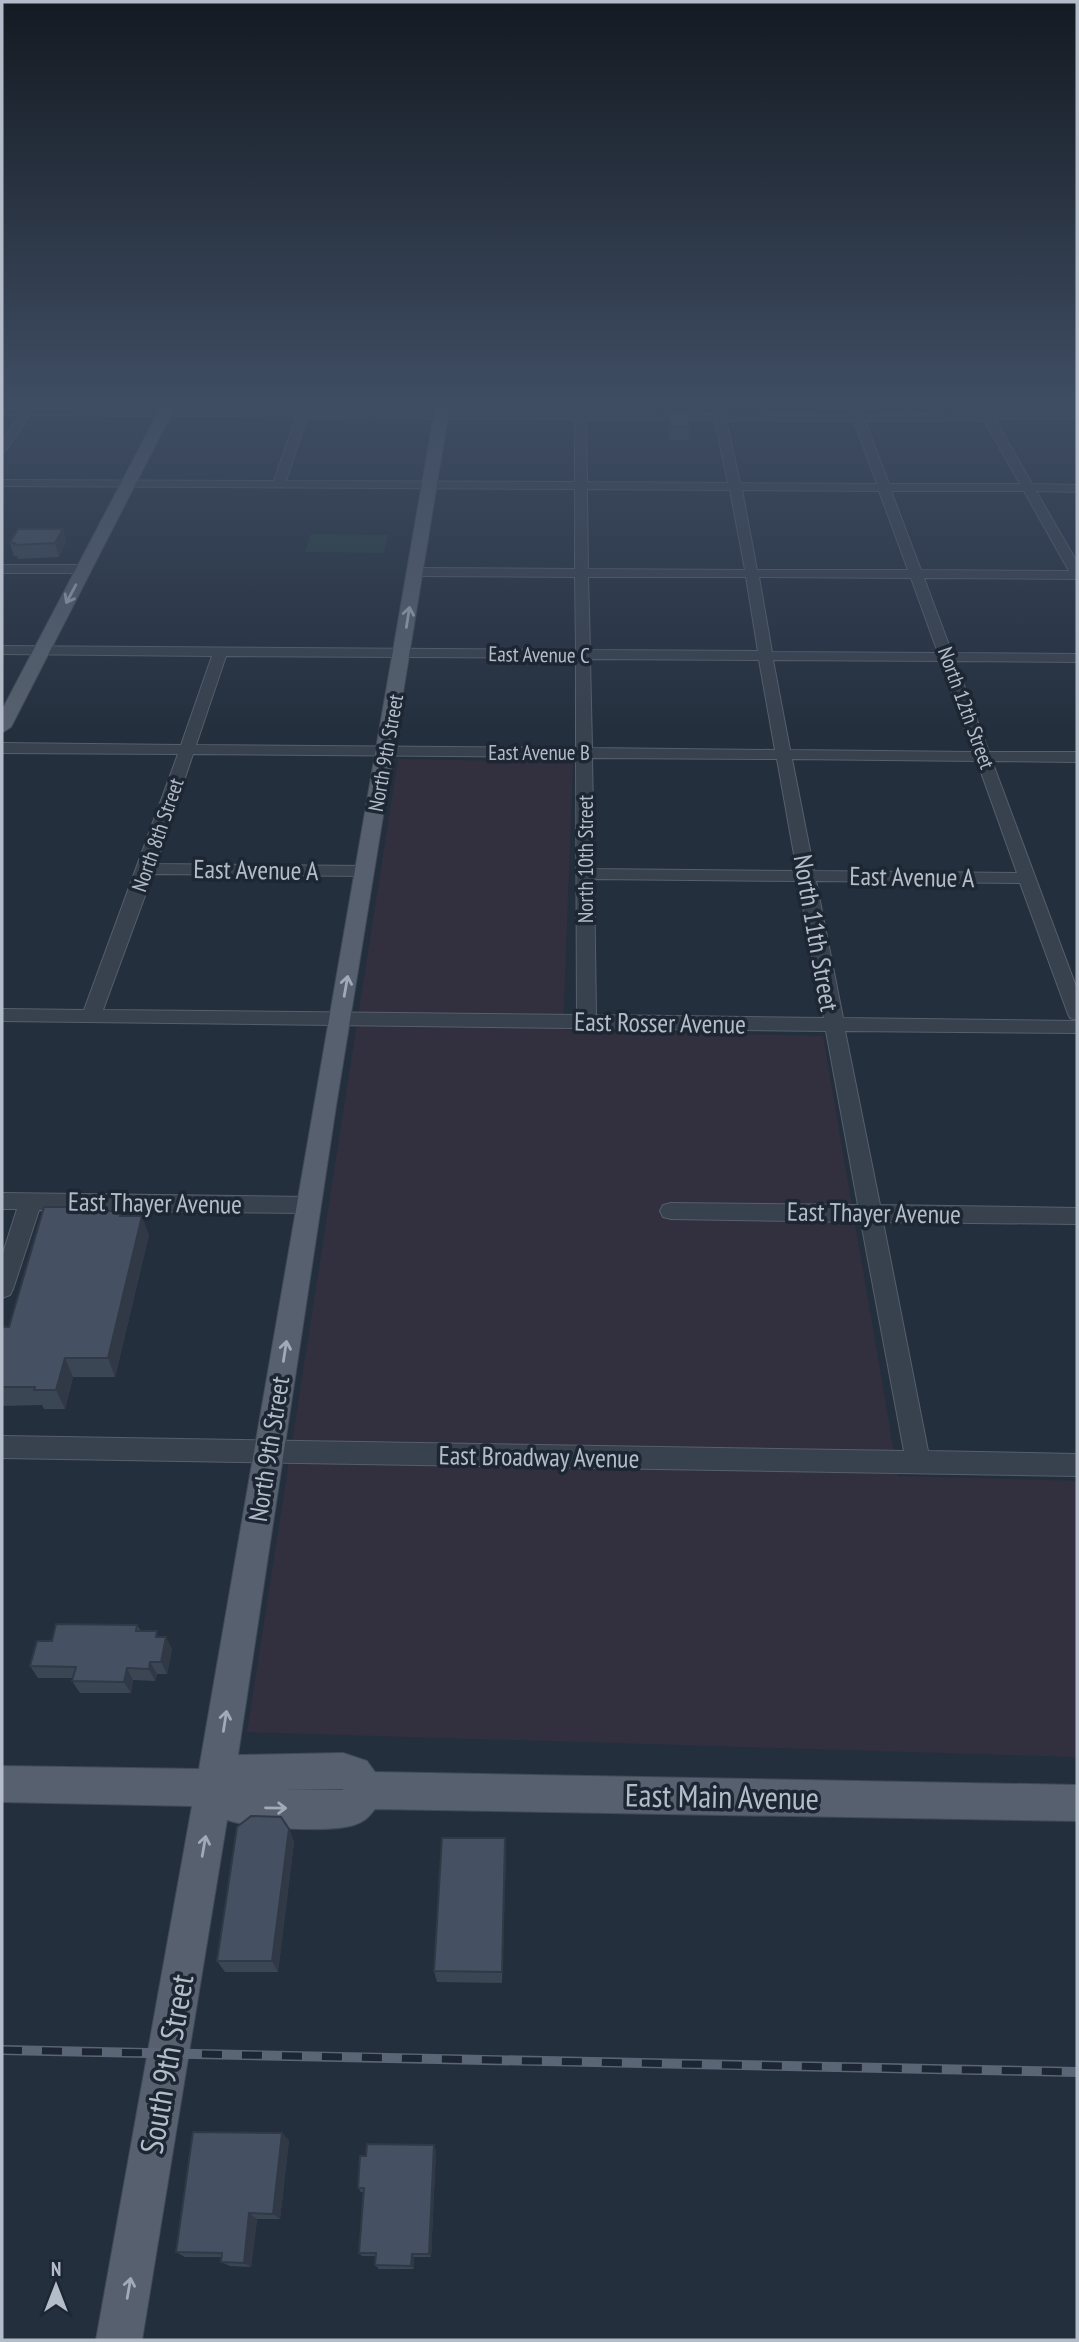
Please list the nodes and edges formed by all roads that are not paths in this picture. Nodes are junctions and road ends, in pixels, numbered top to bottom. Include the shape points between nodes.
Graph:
1 (112, 512) edge
2 (426, 512) edge
3 (582, 512) edge
4 (740, 512) edge
5 (895, 512) edge
6 (1043, 512) edge
7 (2, 569) edge
8 (84, 569) junction
9 (415, 572) junction
10 (583, 572) junction
11 (750, 573) junction
12 (1077, 574) edge
13 (918, 575) junction
14 (2, 650) edge
15 (41, 651) junction
16 (220, 652) junction
17 (402, 653) junction
18 (584, 655) junction
19 (765, 657) junction
20 (948, 658) junction
21 (1077, 658) edge
22 (2, 727) edge
23 (2, 748) edge
24 (187, 750) junction
25 (385, 752) junction
26 (585, 754) junction
27 (785, 756) junction
28 (985, 757) junction
29 (1077, 757) edge
30 (146, 869) junction
31 (366, 871) junction
32 (586, 874) junction
33 (806, 876) junction
34 (1027, 878) junction
35 (1077, 1014) edge
36 (2, 1015) edge
37 (91, 1016) junction
38 (341, 1020) junction
39 (587, 1021) junction
40 (833, 1024) junction
41 (1077, 1027) edge
42 (325, 1106) joint
43 (2, 1201) edge
44 (31, 1201) junction
45 (309, 1205) junction
46 (671, 1211) dead end
47 (869, 1213) junction
48 (1077, 1216) edge
49 (2, 1289) edge
50 (2, 1447) edge
51 (269, 1453) junction
52 (918, 1462) junction
53 (1077, 1465) edge
54 (2, 1784) edge
55 (214, 1788) junction
56 (1077, 1803) edge
57 (119, 2340) edge

1 - 8 main road
2 - 9 main road, North 9th Street
3 - 10 street, North 10th Street
4 - 11 street, North 11th Street
5 - 13 street, North 12th Street
6 - 12 street
7 - 8 street
8 -> 15 main road
9 - 10 street
17 -> 9 main road, North 9th Street
10 - 11 street
10 - 18 street, North 10th Street
11 - 13 street
11 - 19 street, North 11th Street
12 - 13 street
13 - 20 street, North 12th Street
14 - 15 street, East Avenue C
15 - 16 street, East Avenue C
15 - 22 main road
16 - 17 street, East Avenue C
16 - 24 street, North 8th Street
17 - 18 street, East Avenue C
17 - 25 main road, North 9th Street
18 - 19 street, East Avenue C
18 - 26 street, North 10th Street
19 - 20 street, East Avenue C
19 - 27 street, North 11th Street
20 - 21 street, East Avenue C
20 - 28 street, North 12th Street
23 - 24 street, East Avenue B
24 - 25 street, East Avenue B
24 - 30 street, North 8th Street
25 - 26 street, East Avenue B
25 - 31 main road, North 9th Street
26 - 27 street, East Avenue B
26 - 32 street, North 10th Street
27 - 28 street, East Avenue B
27 - 33 street, North 11th Street
28 - 29 street, East Avenue B
28 - 34 street, North 12th Street
30 - 31 street, East Avenue A
30 - 37 street, North 8th Street
38 -> 31 main road, North 9th Street
32 - 33 street, East Avenue A
32 - 39 street, North 10th Street
33 - 34 street, East Avenue A
33 - 40 street, North 11th Street
34 - 35 street, North 12th Street
36 - 37 street, East Rosser Avenue
37 - 38 street, East Rosser Avenue
38 - 39 street, East Rosser Avenue
38 - 42 main road, North 9th Street
39 - 40 street, East Rosser Avenue
40 - 41 street, East Rosser Avenue
40 - 47 street, North 11th Street
42 - 45 main road, North 9th Street
43 - 44 street, East Thayer Avenue
44 - 45 street, East Thayer Avenue
44 - 49 street
51 -> 45 main road, North 9th Street
46 - 47 street, East Thayer Avenue
47 - 48 street, East Thayer Avenue
47 - 52 street, North 11th Street
50 - 51 street, East Broadway Avenue
51 - 52 street, East Broadway Avenue
55 -> 51 main road, North 9th Street
52 - 53 street, East Broadway Avenue
54 - 55 main road
55 - 56 main road, East Main Avenue via 237,1806 300,1808 348,1808 358,1803 366,1790
57 -> 55 main road, South 9th Street

